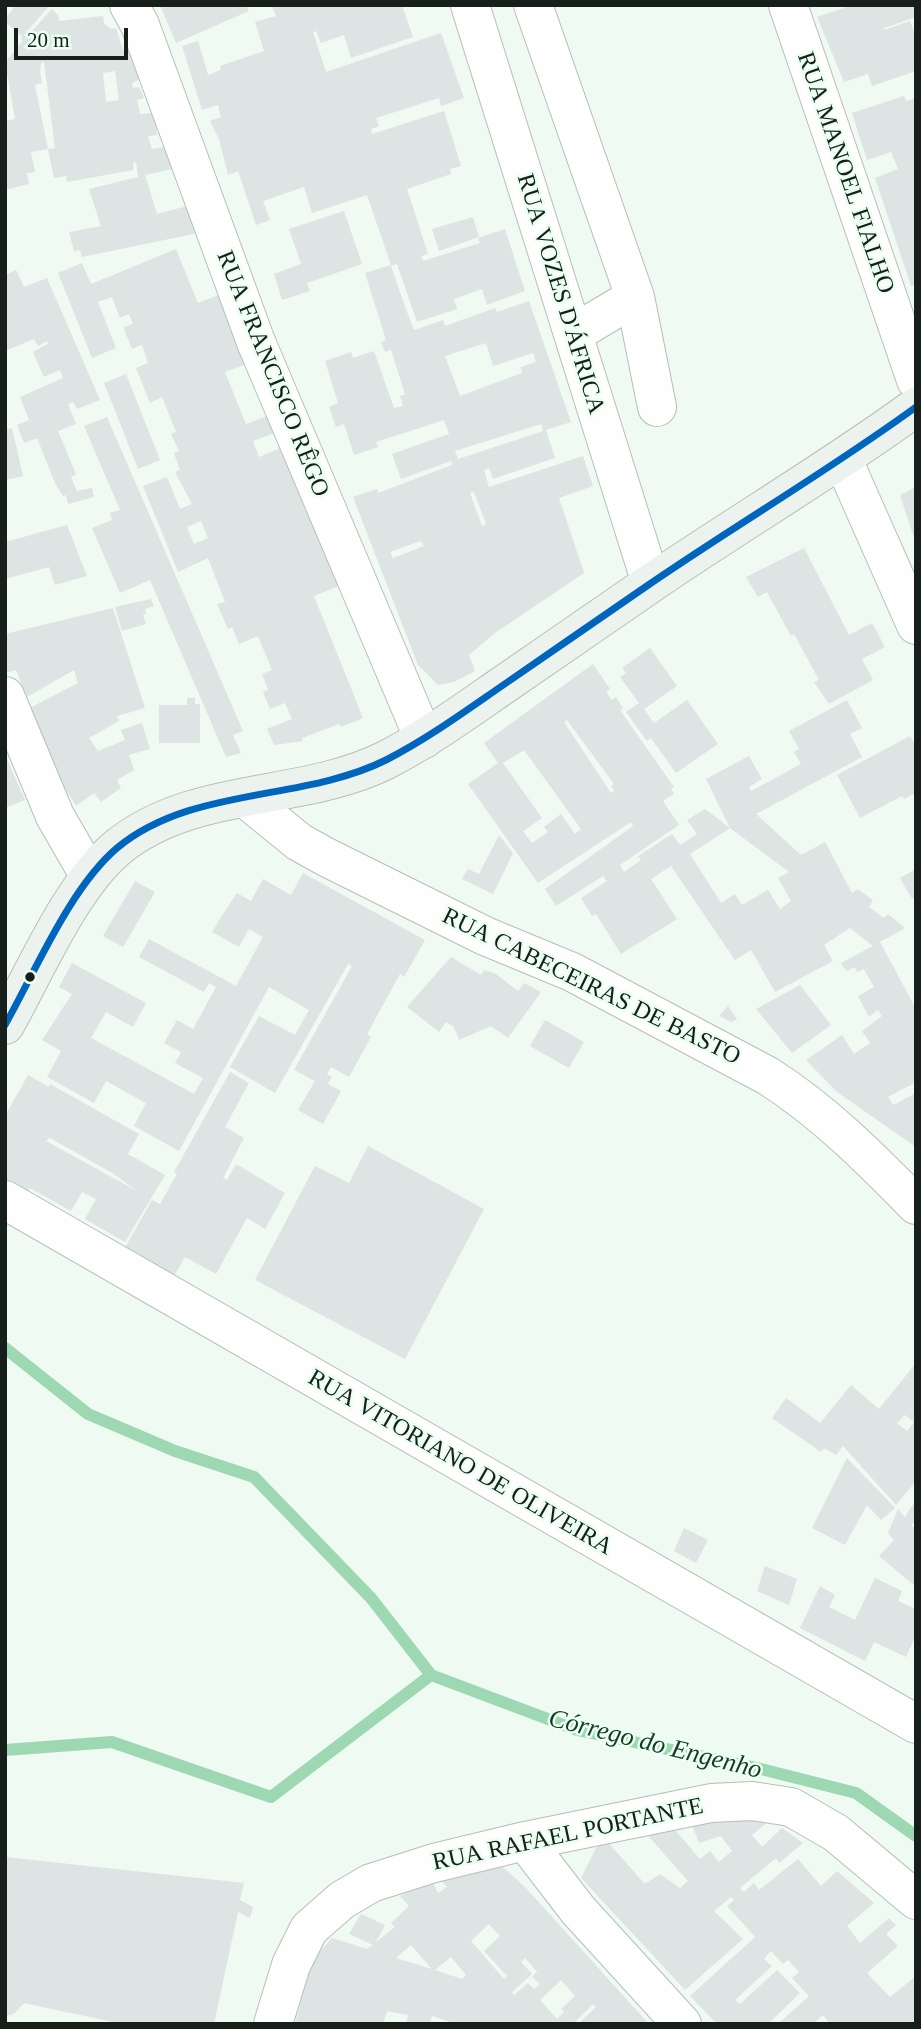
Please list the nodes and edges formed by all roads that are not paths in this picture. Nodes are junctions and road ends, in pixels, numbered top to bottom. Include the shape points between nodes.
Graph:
1 (129, 5) edge
2 (470, 5) edge
3 (533, 5) edge
4 (788, 5) edge
5 (635, 297) junction
6 (573, 334) junction
7 (916, 380) edge
8 (657, 407) dead end
9 (916, 407) edge
10 (843, 460) junction
11 (651, 583) junction
12 (916, 625) edge
13 (5, 696) edge
14 (424, 739) junction
15 (245, 799) junction
16 (89, 875) junction
17 (5, 1025) edge
18 (5, 1200) edge
19 (916, 1205) edge
20 (916, 1724) edge
21 (525, 1841) junction
22 (916, 1900) edge
23 (273, 2024) edge
24 (682, 2024) edge

1 - 14 street, RUA FRANCISCO RÊGO via 137,16 256,342
2 - 6 street, RUA VOZES D'ÁFRICA
3 - 5 street
4 - 7 street, RUA MANOEL FIALHO
5 - 6 street
5 - 8 street
6 - 11 street, RUA VOZES D'ÁFRICA
9 - 10 main road
10 - 11 main road
10 - 12 street
11 - 14 main road
13 - 16 street via 55,816
14 - 15 main road via 383,762 340,777
15 - 16 main road via 204,806 154,826 119,846
15 - 19 street, RUA CABECEIRAS DE BASTO via 299,842 326,857 485,936 572,972 768,1076 847,1136
16 - 17 main road
18 - 20 street, RUA VITORIANO DE OLIVEIRA
21 - 22 street, RUA RAFAEL PORTANTE via 710,1804 752,1801 791,1807 836,1833
21 - 23 street, RUA RAFAEL PORTANTE via 371,1883 342,1900 323,1914 300,1944
21 - 24 street via 578,1910

